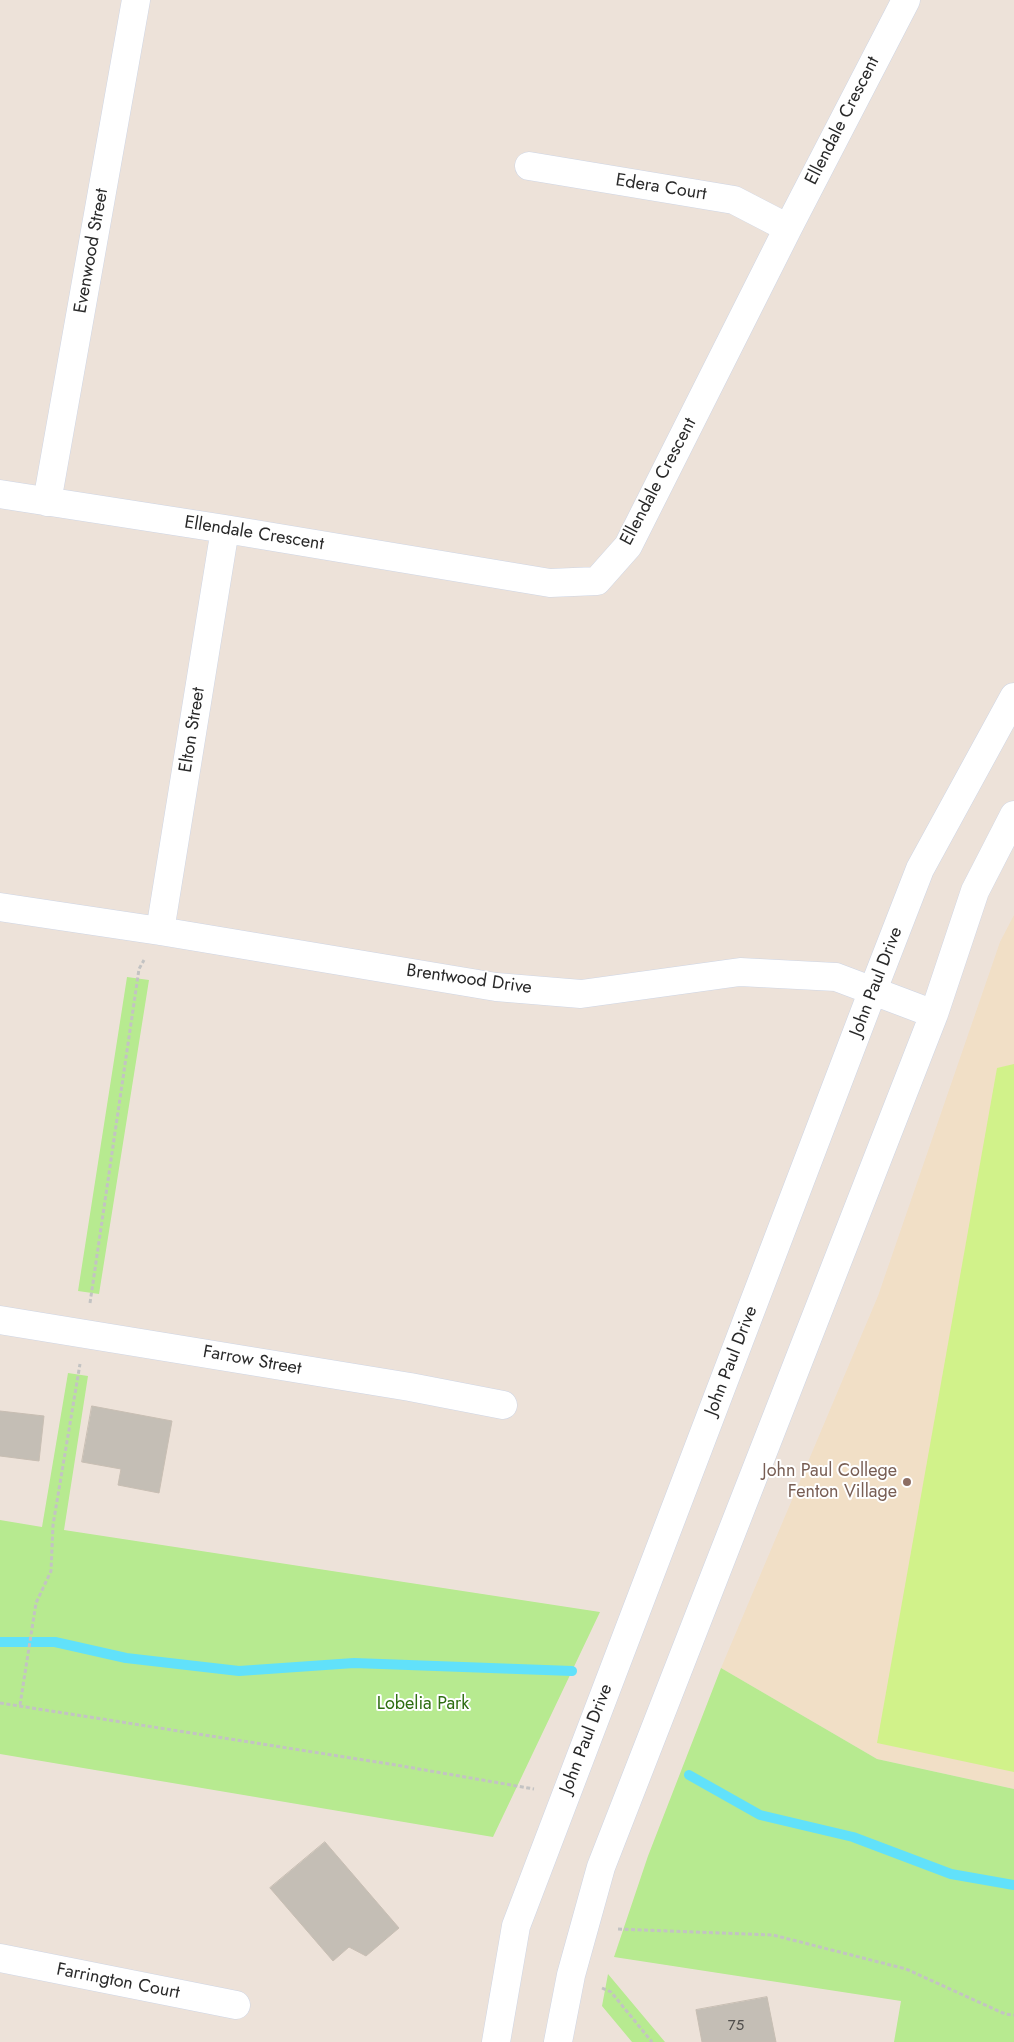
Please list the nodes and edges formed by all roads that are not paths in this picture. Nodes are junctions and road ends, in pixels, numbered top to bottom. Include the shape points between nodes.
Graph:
1 (136, 0) edge
2 (906, 0) edge
3 (529, 166) dead end
4 (788, 228) junction
5 (0, 494) edge
6 (47, 502) junction
7 (225, 529) junction
8 (1014, 697) edge
9 (1014, 815) edge
10 (0, 907) edge
11 (160, 931) junction
12 (874, 990) junction
13 (934, 1014) junction
14 (0, 1320) edge
15 (503, 1405) dead end
16 (0, 1958) edge
17 (236, 2005) dead end
18 (496, 2042) edge
19 (558, 2042) edge

1 - 6 street, Evenwood Street
2 - 4 street, Ellendale Crescent
3 - 4 street, Edera Court via 734,200
4 - 7 street, Ellendale Crescent via 628,546 597,581 550,584
5 - 6 street, Ellendale Crescent
6 - 7 street, Ellendale Crescent
7 - 11 street, Elton Street
8 - 12 street, John Paul Drive via 920,869
9 - 13 street via 975,891
10 - 11 street, Brentwood Drive
11 - 12 street, Brentwood Drive via 496,987 581,994 740,972 836,977
12 - 13 street, Brentwood Drive
12 - 18 street, John Paul Drive via 516,1926
13 - 19 street via 601,1867
14 - 15 street, Farrow Street
16 - 17 street, Farrington Court

